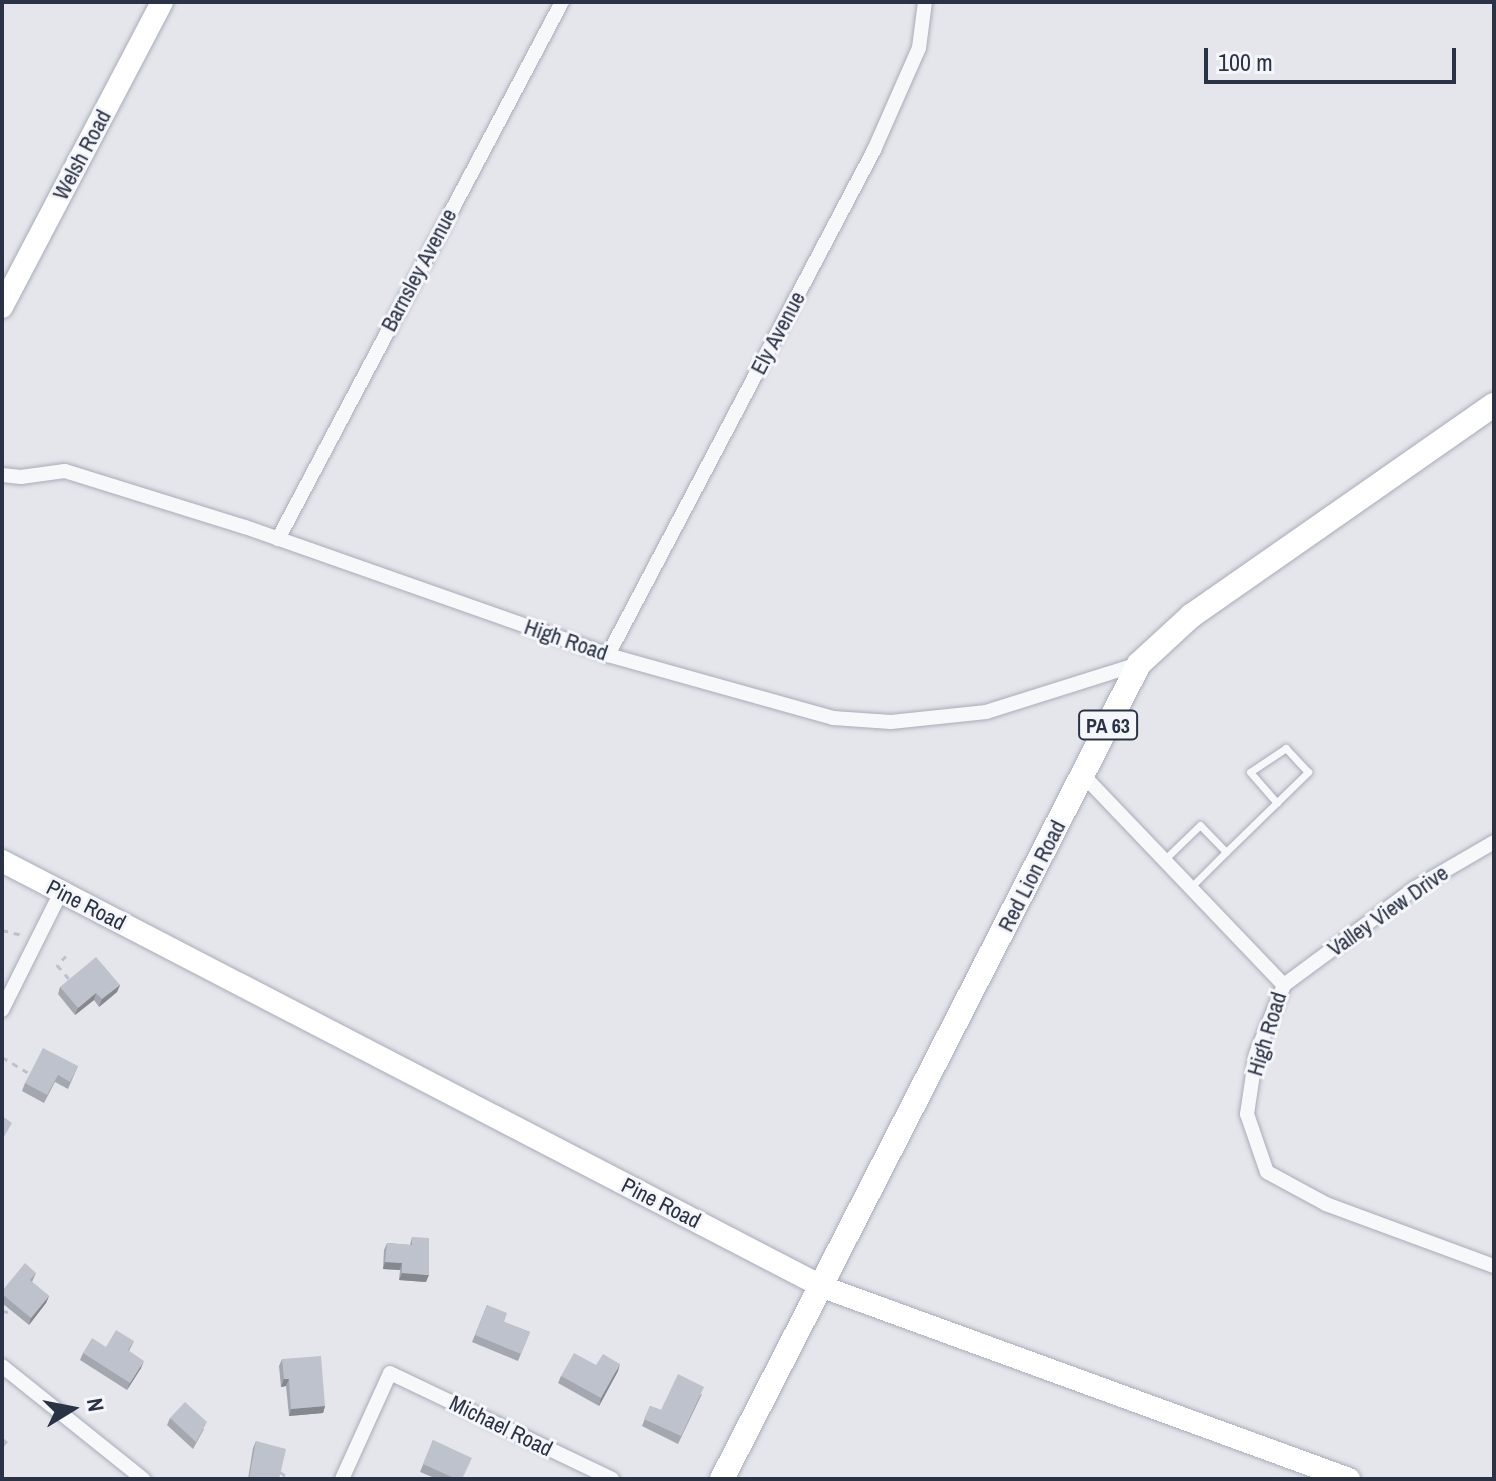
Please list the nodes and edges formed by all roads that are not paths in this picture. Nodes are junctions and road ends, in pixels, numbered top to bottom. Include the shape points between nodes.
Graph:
1 (162, 2) edge
2 (562, 2) edge
3 (925, 2) edge
4 (2, 307) edge
5 (1494, 405) edge
6 (2, 475) edge
7 (21, 477) junction
8 (2, 483) edge
9 (278, 539) junction
10 (608, 655) junction
11 (1139, 664) junction
12 (1083, 775) junction
13 (1277, 803) junction
14 (1494, 842) edge
15 (1226, 852) junction
16 (1164, 860) junction
17 (2, 861) edge
18 (1191, 887) junction
19 (61, 892) junction
20 (1284, 985) junction
21 (2, 1010) edge
22 (1494, 1266) edge
23 (823, 1287) junction
24 (2, 1366) edge
25 (143, 1479) edge
26 (342, 1479) edge
27 (612, 1479) edge
28 (722, 1479) edge
29 (1349, 1479) edge

1 - 4 street, Welsh Road
2 - 9 street, Barnsley Avenue
3 - 10 street, Ely Avenue via 919,48 874,150
5 - 11 main road, Red Lion Road / PA 63 via 1191,616
6 - 7 street, High Road
7 - 8 street
7 - 9 street, High Road via 65,471
9 - 10 street, High Road
10 - 11 street, High Road via 833,718 891,722 986,712
11 - 12 main road, Red Lion Road / PA 63
12 - 16 street, High Road
12 - 23 main road, Red Lion Road / PA 63
13 - 13 lane via 1308,772 1286,748 1250,772
13 - 15 lane
14 - 20 street, Valley View Drive via 1415,888
15 - 16 lane via 1200,825
15 - 18 lane
16 - 18 street, High Road
17 - 19 street, Pine Road
18 - 20 street, High Road
19 - 21 street
19 - 23 street, Pine Road
20 - 22 street, High Road via 1256,1054 1247,1114 1267,1172 1326,1204
23 - 28 main road, Red Lion Road / PA 63
23 - 29 street, Pine Road
24 - 25 street
26 - 27 street, Michael Road via 390,1373

